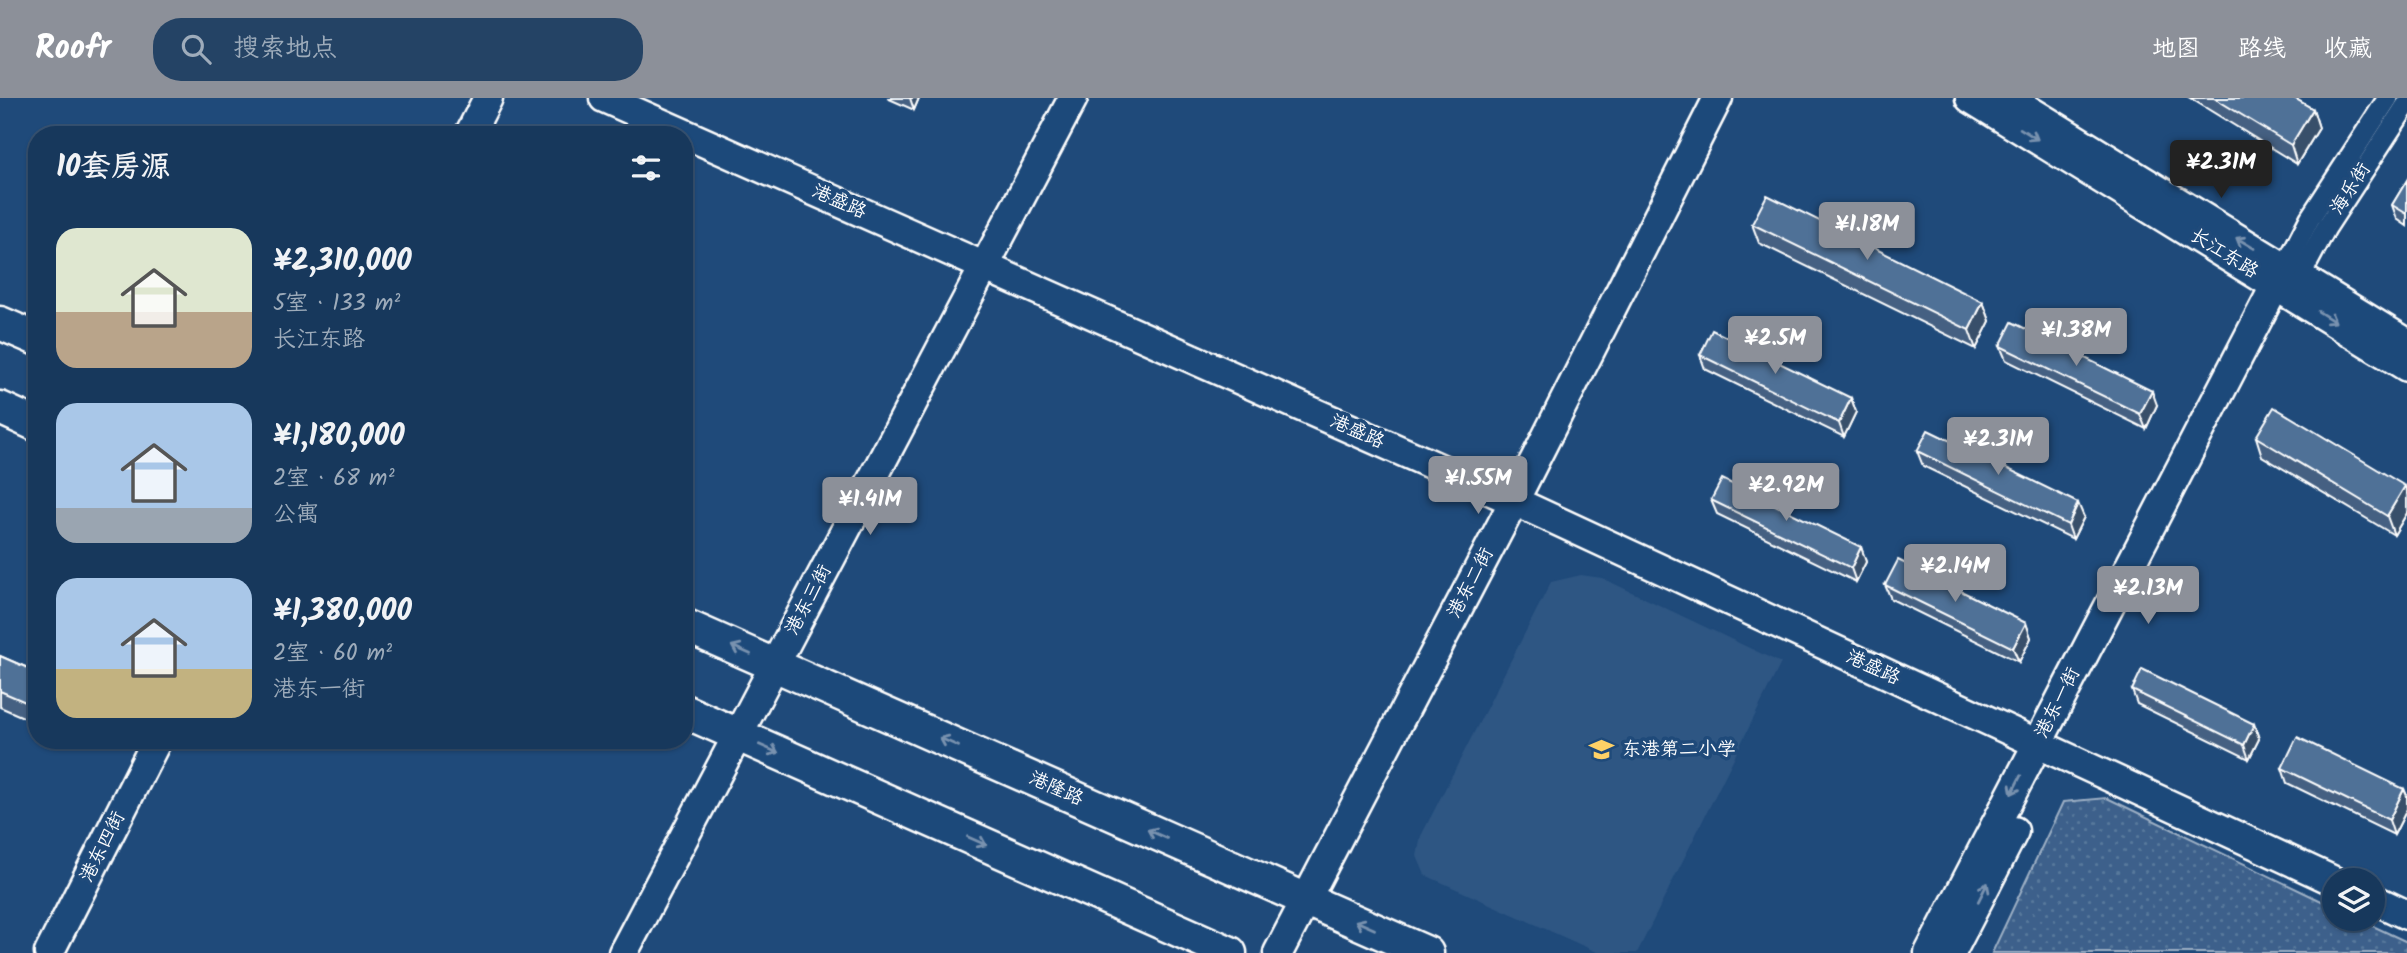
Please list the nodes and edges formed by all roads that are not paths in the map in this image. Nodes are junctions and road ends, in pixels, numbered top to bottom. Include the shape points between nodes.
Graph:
1 (488, 98) edge
2 (604, 98) edge
3 (1073, 98) edge
4 (1718, 98) edge
5 (1970, 98) edge
6 (2009, 98) edge
7 (2388, 98) edge
8 (2407, 104) edge
9 (474, 126) edge
10 (667, 126) edge
11 (693, 138) edge
12 (984, 267) junction
13 (2288, 281) junction
14 (0, 323) edge
15 (28, 335) edge
16 (2407, 343) edge
17 (2407, 367) edge
18 (0, 408) edge
19 (28, 421) edge
20 (1514, 501) junction
21 (693, 629) edge
22 (775, 665) junction
23 (693, 715) edge
24 (738, 735) junction
25 (2046, 748) junction
26 (152, 749) edge
27 (2322, 875) edge
28 (1305, 899) junction
29 (2385, 905) edge
30 (2407, 915) edge
31 (49, 953) edge
32 (623, 953) edge
33 (1230, 953) edge
34 (1278, 953) edge
35 (1427, 953) edge
36 (1929, 953) edge
37 (1951, 953) edge

1 - 9 street
2 - 10 street, 港盛路
3 - 12 street, 港东三街
4 - 20 street, 港东二街
5 -> 13 street, 长江东路
13 -> 6 street, 长江东路
7 - 13 street, 海乐街 via 2310,218
8 - 13 street, 海乐街
11 - 12 street, 港盛路
12 - 20 street, 港盛路
12 - 22 street, 港东三街
13 - 16 street, 长江东路
13 -> 17 street, 长江东路
13 - 25 street, 港东一街
14 - 15 main road
18 - 19 main road
20 - 25 street, 港盛路
20 - 28 street, 港东二街
22 -> 21 main road, 港隆路
22 - 24 street, 港东三街
28 -> 22 main road, 港隆路
23 - 24 main road
24 - 32 street, 港东三街
24 -> 33 main road
25 - 27 street, 港盛路
25 -> 36 street, 港东一街
37 -> 25 street, 港东一街
26 - 31 street, 港东四街
28 - 34 street, 港东二街
35 -> 28 main road, 港隆路
29 - 30 street

